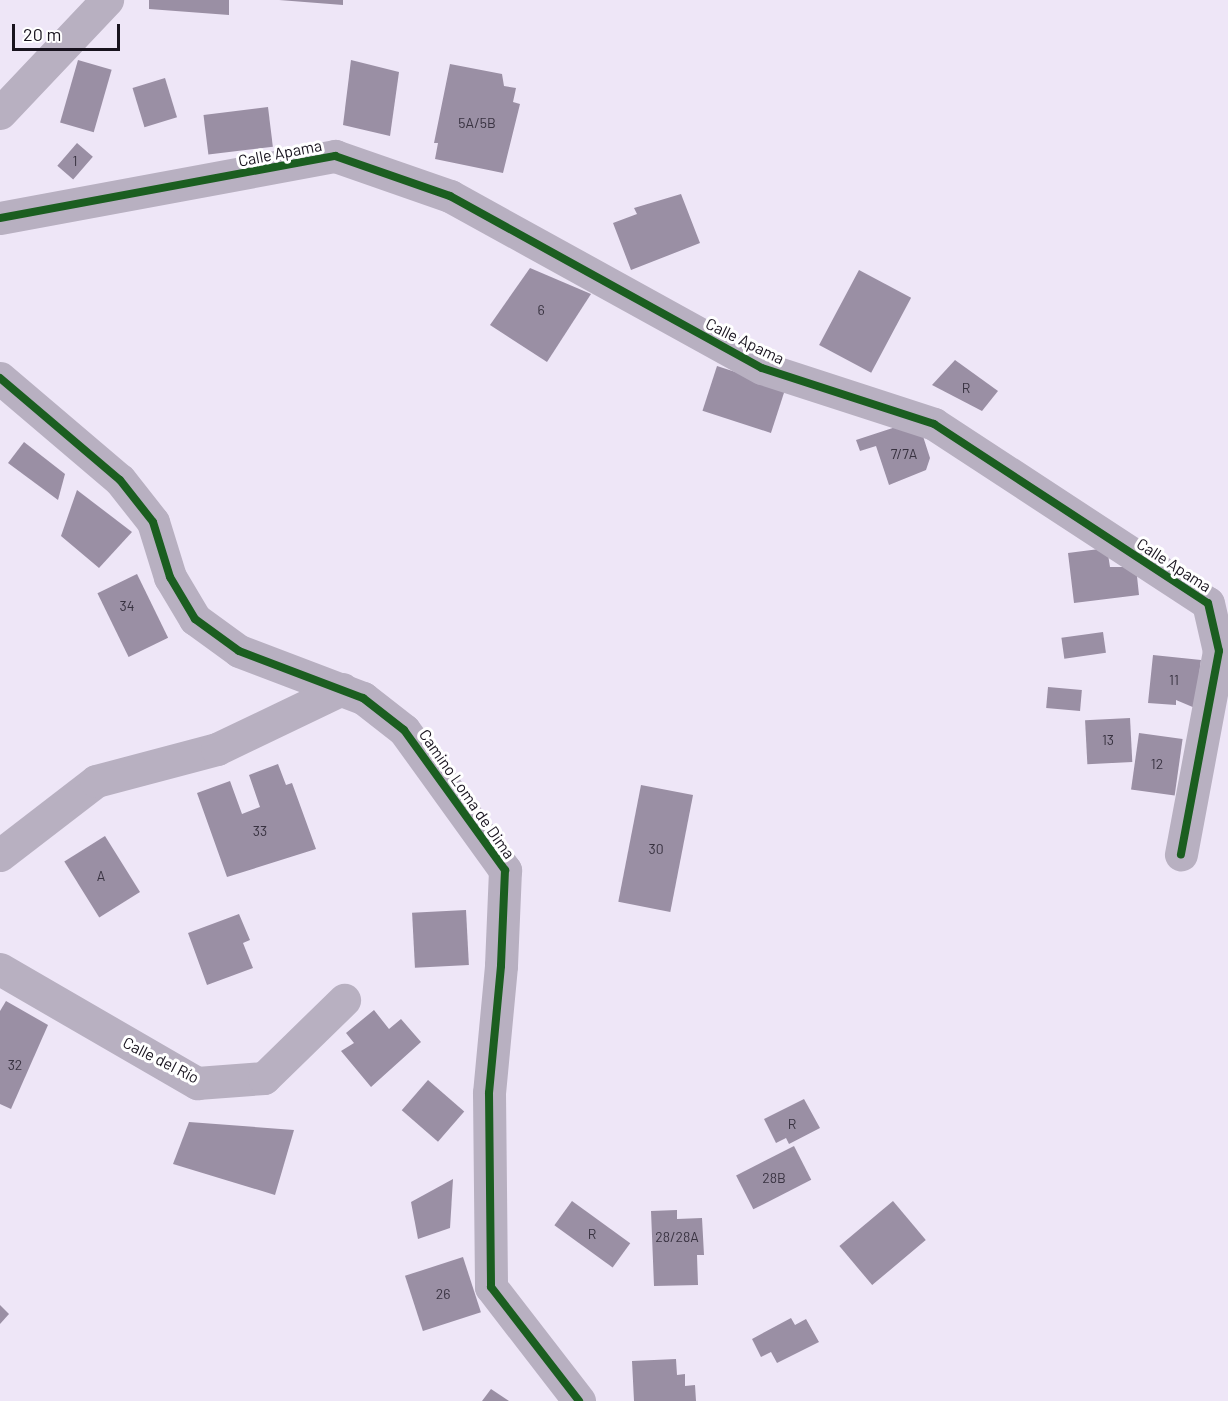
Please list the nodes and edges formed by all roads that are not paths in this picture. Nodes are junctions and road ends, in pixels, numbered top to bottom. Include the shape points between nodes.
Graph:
1 (107, 0) edge
2 (0, 113) edge
3 (0, 218) edge
4 (0, 378) edge
5 (342, 689) junction
6 (1180, 854) dead end
7 (0, 855) edge
8 (0, 969) edge
9 (344, 1000) dead end
10 (579, 1401) edge

1 - 2 street
3 - 6 street, Calle Apama via 335,156 450,196 762,368 934,424 1208,603 1219,651
4 - 5 street, Camino Loma de Dima via 120,480 153,522 170,577 195,619 239,651
5 - 7 street via 217,749 96,781
5 - 10 street, Camino Loma de Dima via 363,698 404,730 505,870 489,1093 491,1287
8 - 9 street, Calle del Río via 197,1083 264,1078

